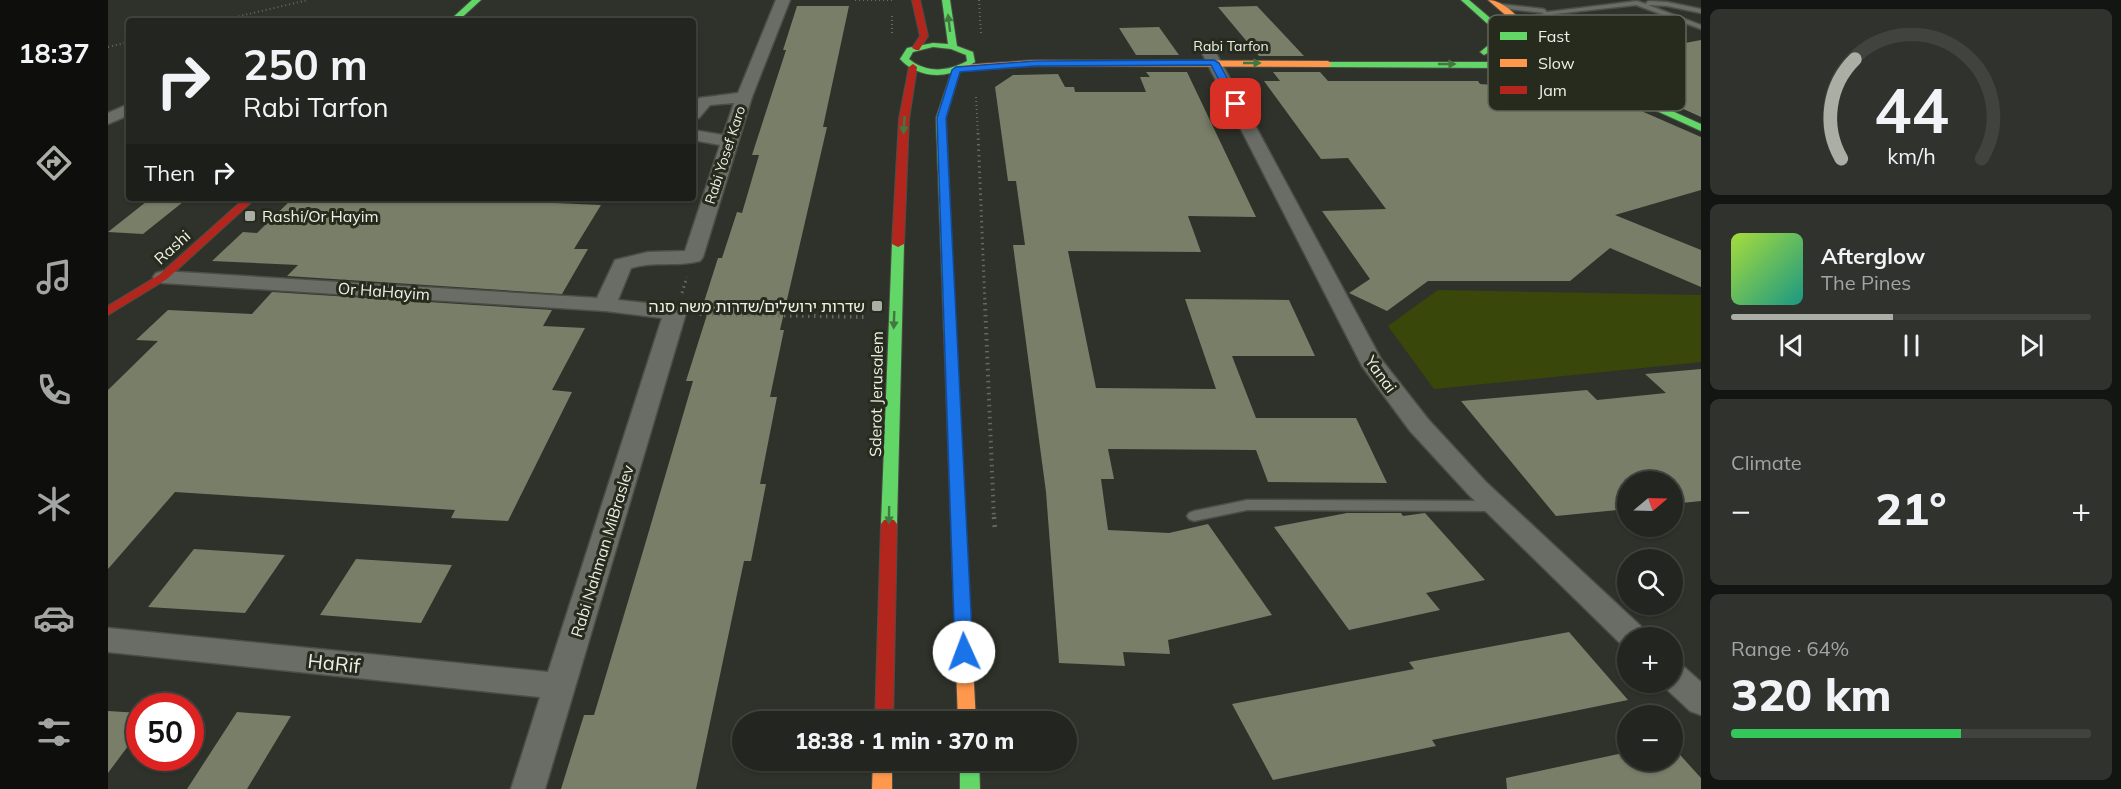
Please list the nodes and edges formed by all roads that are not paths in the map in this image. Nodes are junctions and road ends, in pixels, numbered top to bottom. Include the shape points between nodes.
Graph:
1 (477, 0) edge
2 (783, 0) edge
3 (916, 0) edge
4 (946, 0) edge
5 (1465, 0) edge
6 (1496, 3) edge
7 (1637, 3) junction
8 (1701, 11) edge
9 (1554, 12) junction
10 (1510, 15) edge
11 (1546, 15) edge
12 (1669, 15) edge
13 (456, 18) edge
14 (1488, 21) edge
15 (1686, 21) edge
16 (1701, 27) edge
17 (956, 47) junction
18 (916, 48) junction
19 (1488, 48) edge
20 (980, 49) dead end
21 (1012, 50) dead end
22 (1484, 52) junction
23 (1488, 56) edge
24 (1211, 57) junction
25 (1488, 65) edge
26 (913, 67) junction
27 (960, 69) junction
28 (744, 97) junction
29 (126, 110) edge
30 (696, 110) edge
31 (1659, 111) edge
32 (1662, 112) joint
33 (108, 119) edge
34 (1701, 128) edge
35 (696, 136) edge
36 (730, 141) junction
37 (249, 201) edge
38 (163, 277) junction
39 (605, 305) junction
40 (108, 311) edge
41 (675, 313) joint
42 (1496, 506) junction
43 (1194, 516) dead end
44 (1622, 627) edge
45 (108, 640) edge
46 (1683, 685) edge
47 (560, 686) junction
48 (1701, 702) edge
49 (884, 711) edge
50 (967, 711) edge
51 (883, 771) edge
52 (969, 771) edge
53 (528, 789) edge
54 (882, 789) edge
55 (970, 789) edge

1 - 13 main road
2 - 28 street, Rabi Yosef Karo
3 - 18 main road via 924,36
17 -> 4 main road
5 - 14 main road
6 - 9 lane
6 - 10 main road
7 - 8 lane
7 - 9 lane
7 - 12 lane
9 - 11 lane
15 - 16 lane
17 - 18 main road
17 - 20 main road
17 - 27 main road via 972,58
18 - 26 main road, Sderot Jerusalem via 906,53 904,59
19 - 22 main road
21 - 24 main road, Rabi Tarfon
22 - 23 main road
22 - 24 main road, Rabi Tarfon
24 -> 25 main road, Rabi Tarfon
24 - 27 main road, Rabi Tarfon
24 - 42 street, Yanai via 1370,361 1419,424
26 - 27 main road, Rabi Tarfon via 938,72
26 -> 49 main road, Sderot Jerusalem via 904,119 894,318
27 - 50 main road via 941,118
28 - 30 street via 705,102
28 - 36 street, Rabi Yosef Karo
29 - 33 street
31 - 32 main road
32 - 34 main road
35 - 36 street
36 - 39 street, Rabi Yosef Karo via 693,257 651,257 622,264
37 - 38 main road, Rashi
38 - 39 street, Or HaHayim
38 - 40 main road, Rashi
39 - 41 street, Or HaHayim
41 - 47 street, Rabi Nahman MiBraslev
42 - 43 lane via 1247,505
42 - 44 street, Yanai
45 - 47 street, HaRif
46 - 48 street
47 - 53 street, Rabi Nahman MiBraslev
51 - 54 main road
52 - 55 main road

